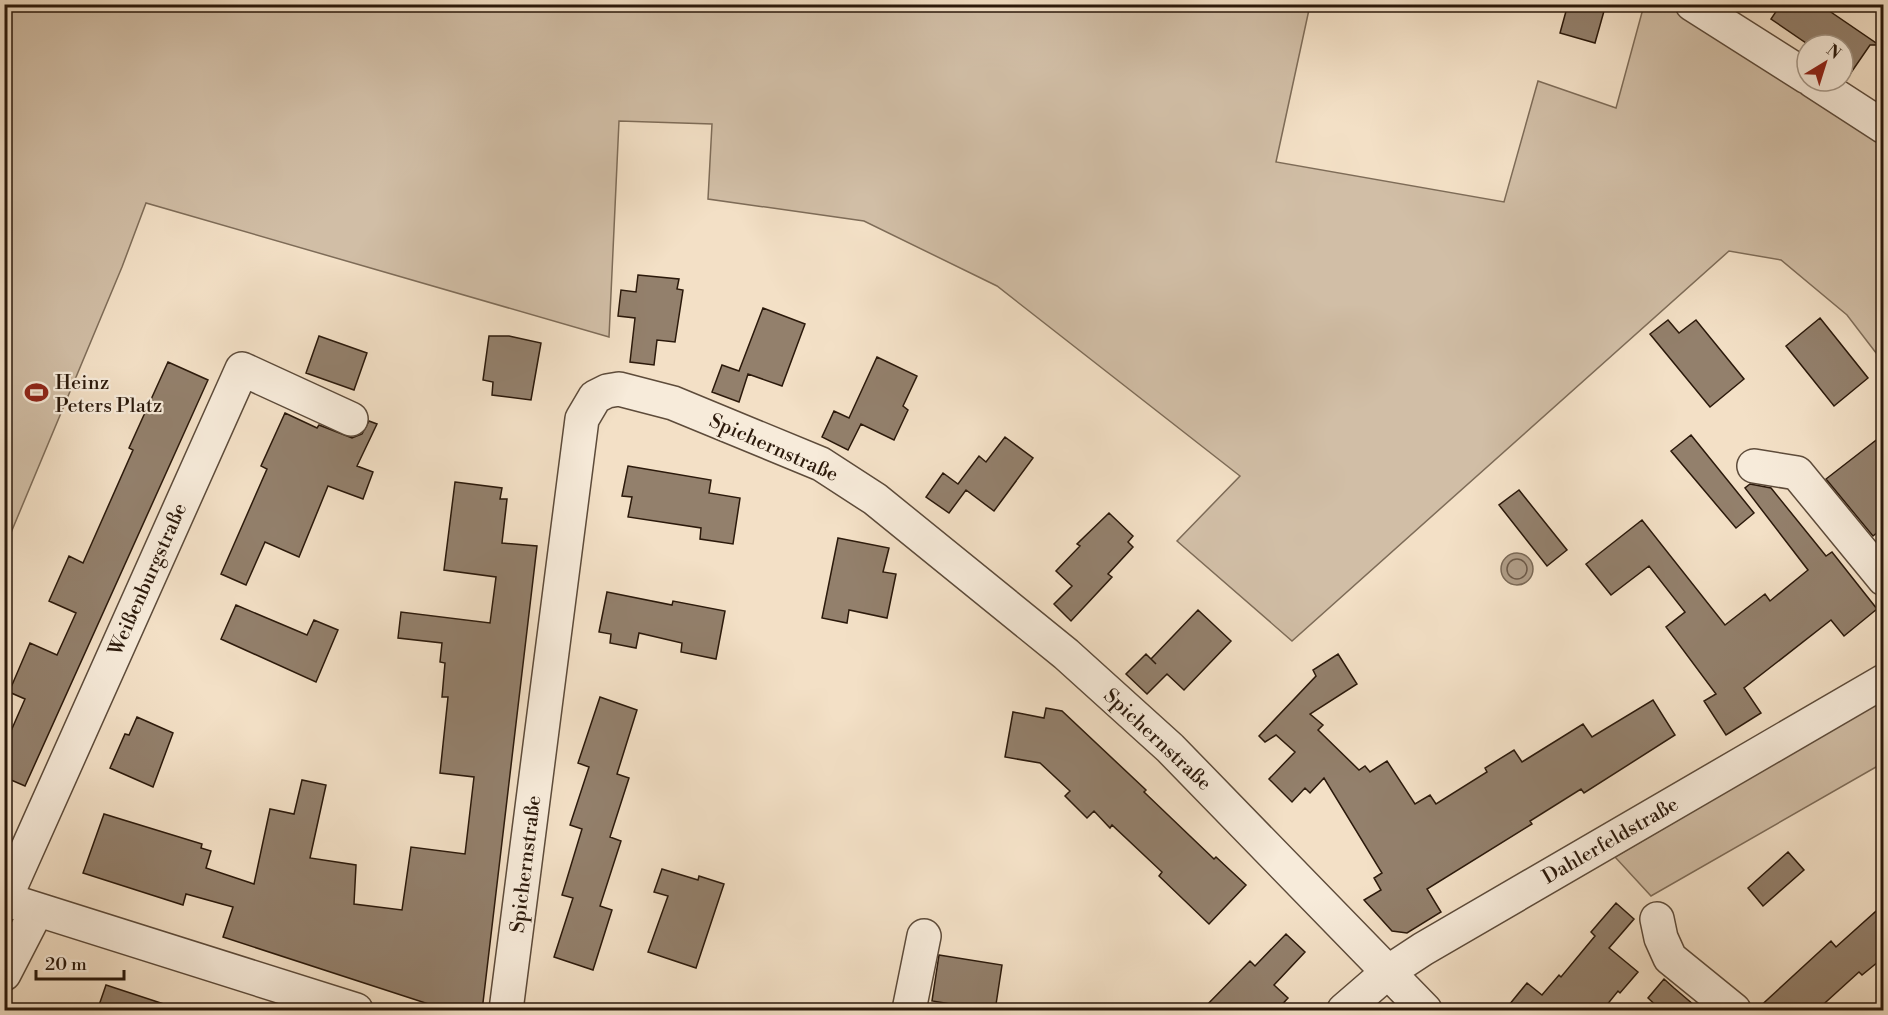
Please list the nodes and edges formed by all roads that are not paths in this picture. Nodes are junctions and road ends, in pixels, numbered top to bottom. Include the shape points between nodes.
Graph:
1 (1692, 4) edge
2 (1795, 69) edge
3 (1832, 93) edge
4 (1884, 127) edge
5 (351, 419) dead end
6 (1754, 466) dead end
7 (1884, 579) edge
8 (1884, 681) edge
9 (5, 899) edge
10 (37, 910) junction
11 (1657, 919) dead end
12 (924, 936) dead end
13 (1388, 972) junction
14 (4, 974) edge
15 (356, 1011) edge
16 (506, 1011) edge
17 (909, 1011) edge
18 (1344, 1011) edge
19 (1425, 1011) edge
20 (1734, 1011) edge

1 - 2 street
3 - 4 street
5 - 9 street, Weißenburgstraße via 242,369
6 - 7 street via 1797,473
8 - 13 street, Dahlerfeldstraße
9 - 10 street
10 - 14 street
10 - 15 street
11 - 20 street via 1670,958
12 - 17 street
13 - 16 street, Spichernstraße via 1170,748 1066,654 875,499 821,464 777,444 673,403 619,389 595,397 582,419
13 - 18 street, Dahlerfeldstraße
13 - 19 street, Spichernstraße

